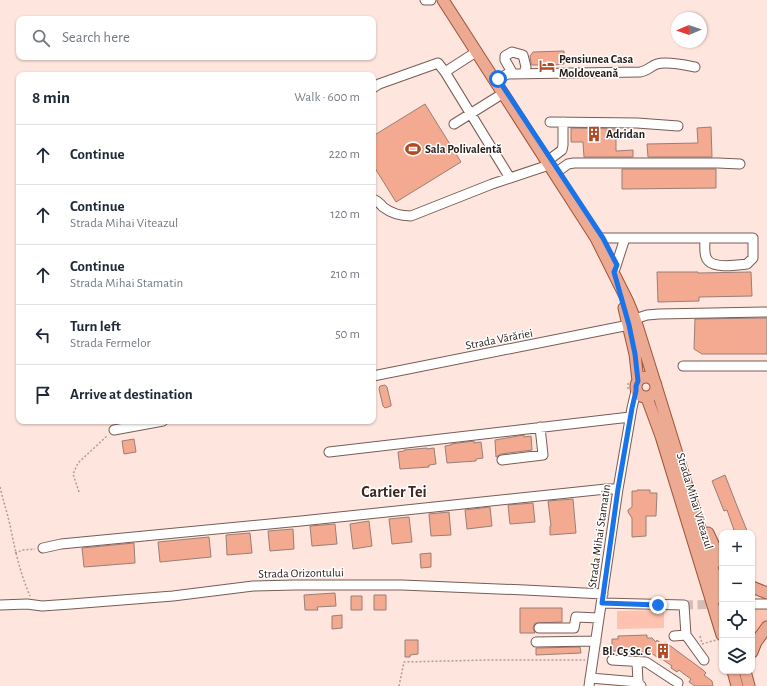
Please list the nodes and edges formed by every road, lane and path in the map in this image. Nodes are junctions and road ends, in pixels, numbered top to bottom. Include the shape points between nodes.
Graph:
1 (425, 0) edge
2 (431, 0) edge
3 (443, 0) edge
4 (476, 52) junction
5 (695, 67) dead end
6 (445, 72) junction
7 (524, 73) junction
8 (513, 74) junction
9 (495, 82) junction
10 (376, 86) edge
11 (502, 94) junction
12 (470, 113) junction
13 (550, 122) dead end
14 (563, 122) junction
15 (454, 124) dead end
16 (678, 126) dead end
17 (740, 164) dead end
18 (550, 167) junction
19 (510, 178) junction
20 (376, 200) edge
21 (596, 238) junction
22 (625, 238) junction
23 (705, 238) junction
24 (614, 274) junction
25 (767, 312) edge
26 (632, 322) junction
27 (683, 366) dead end
28 (767, 366) edge
29 (376, 375) edge
30 (655, 385) junction
31 (632, 386) junction
32 (647, 398) junction
33 (630, 417) junction
34 (147, 424) edge
35 (540, 427) junction
36 (114, 430) joint
37 (329, 452) dead end
38 (502, 460) dead end
39 (0, 487) edge
40 (618, 489) junction
41 (78, 492) dead end
42 (692, 502) junction
43 (43, 548) joint
44 (15, 554) junction
45 (719, 557) edge
46 (755, 588) edge
47 (719, 589) edge
48 (767, 593) edge
49 (602, 599) junction
50 (755, 604) edge
51 (767, 604) edge
52 (0, 605) edge
53 (34, 605) junction
54 (599, 618) junction
55 (767, 627) edge
56 (539, 628) dead end
57 (719, 634) edge
58 (686, 635) junction
59 (674, 636) dead end
60 (719, 637) edge
61 (596, 641) junction
62 (536, 642) dead end
63 (702, 644) dead end
64 (755, 644) edge
65 (593, 660) junction
66 (612, 660) dead end
67 (704, 660) dead end
68 (637, 662) junction
69 (734, 674) edge
70 (746, 674) edge
71 (590, 682) edge
72 (678, 683) dead end
73 (639, 684) edge
74 (399, 686) edge
75 (737, 686) edge
76 (749, 686) edge

1 - 2 street
3 - 4 main road, Strada Mihai Viteazul
4 - 6 street
4 - 9 main road, Strada Mihai Viteazul
5 - 7 street via 657,64 640,72
6 - 10 street via 438,63
6 - 12 street
7 - 8 street
7 - 8 street via 526,67 523,55 512,52 505,56 505,60
8 - 9 street via 502,76
9 - 11 main road, Strada Mihai Viteazul
11 - 12 street
11 - 18 main road, Strada Mihai Viteazul
12 - 15 street
12 - 19 street
13 - 14 street
14 - 16 street
14 - 18 street via 562,150
17 - 18 street via 574,163
18 - 19 street
18 - 21 main road, Strada Mihai Viteazul
19 - 20 street via 411,216 401,216 392,212
21 - 22 street
21 - 24 main road, Strada Mihai Viteazul
22 - 23 street
22 - 24 street
23 - 23 street via 705,256 713,265 747,264 753,258 753,238
24 - 26 main road, Strada Mihai Viteazul
25 - 26 street, Strada Vărăriei via 659,314 647,315
26 - 29 street, Strada Vărăriei
26 - 30 main road, Strada Mihai Viteazul
26 - 31 main road, Strada Mihai Viteazul via 635,354
27 - 28 street
30 - 31 main road via 651,379 645,377
30 - 32 main road via 654,394
30 - 42 main road, Strada Mihai Viteazul
31 - 32 main road via 641,397
31 - 33 street, Strada Mihai Stamatin
32 - 57 main road, Strada Mihai Viteazul via 666,451
33 - 35 street
33 - 40 street, Strada Mihai Stamatin
34 - 36 street
35 - 37 street
35 - 38 street via 543,456
36 - 41 path via 78,463 73,474
39 - 44 path
40 - 43 street via 61,544
40 - 49 street, Strada Mihai Stamatin
42 - 45 main road
42 - 47 main road, Strada Mihai Viteazul
43 - 44 path via 23,550
44 - 53 path
46 - 48 main road
49 - 53 street, Strada Orizontului via 525,590 402,585 295,585 253,586 173,596
49 - 54 street, Strada Mihai Stamatin
49 - 58 street, Strada Orizontului via 684,604
50 - 51 street
52 - 53 street, Strada Orizontului
54 - 56 street via 576,617 574,628
54 - 61 street, Strada Mihai Stamatin
55 - 64 main road
58 - 59 street
58 - 67 street
60 - 63 path
61 - 62 street
61 - 65 street, Strada Mihai Stamatin
65 - 71 street, Strada Mihai Stamatin
65 - 74 path via 404,662
66 - 68 street
68 - 72 street via 646,662
68 - 73 street
69 - 75 main road
70 - 76 main road
71 - 73 street

